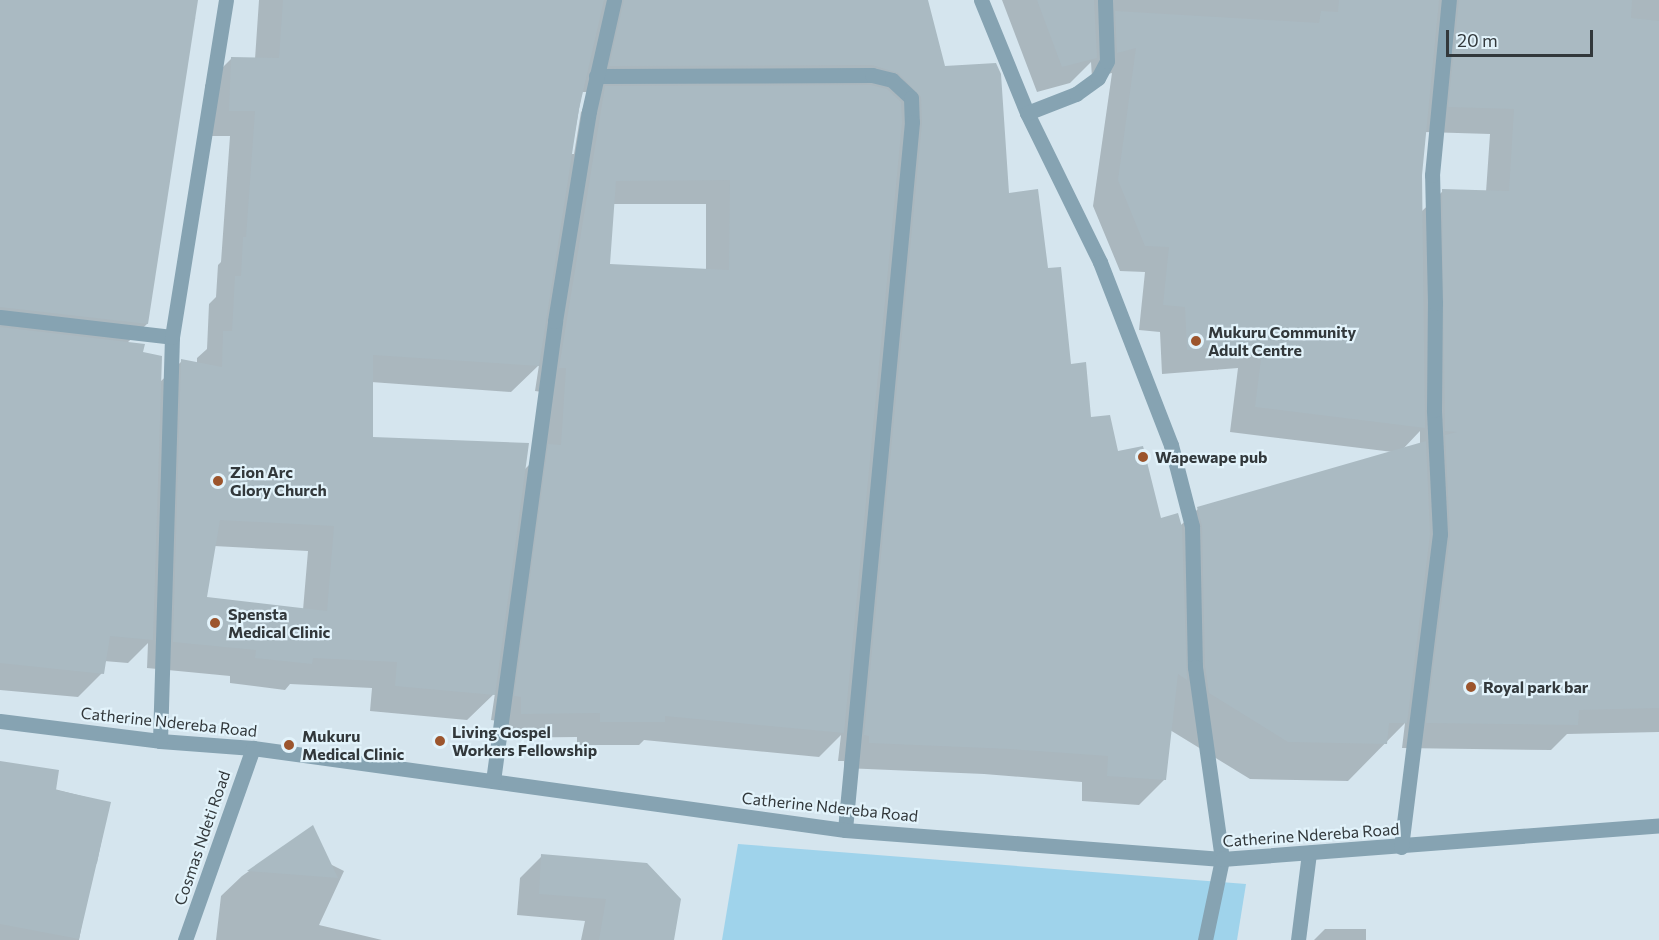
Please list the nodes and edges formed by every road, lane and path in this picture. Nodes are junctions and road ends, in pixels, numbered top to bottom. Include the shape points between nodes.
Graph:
1 (226, 0) edge
2 (614, 0) edge
3 (981, 0) edge
4 (1105, 0) edge
5 (1449, 0) edge
6 (596, 76) junction
7 (1027, 113) junction
8 (0, 316) edge
9 (172, 337) junction
10 (0, 721) edge
11 (160, 741) junction
12 (253, 748) junction
13 (493, 781) junction
14 (1659, 825) edge
15 (845, 830) junction
16 (1401, 847) junction
17 (1309, 853) junction
18 (1222, 860) junction
19 (185, 940) edge
20 (1205, 940) edge
21 (1298, 940) edge

1 - 9 street
2 - 6 street
3 - 7 street
4 - 7 street via 1107,62 1098,78 1076,94
5 - 16 street via 1432,175 1434,410 1440,534
6 - 13 street via 555,321
6 - 15 street via 872,75 892,80 911,98 912,122
7 - 18 street via 1100,262 1177,468 1192,526 1195,667
8 - 9 street
9 - 11 street
10 - 11 street, Catherine Ndereba Road
11 - 12 street, Catherine Ndereba Road
12 - 13 street, Catherine Ndereba Road
12 - 19 street, Cosmas Ndeti Road
13 - 15 street, Catherine Ndereba Road
14 - 16 street, Catherine Ndereba Road
15 - 18 street, Catherine Ndereba Road
16 - 17 street, Catherine Ndereba Road
17 - 18 street, Catherine Ndereba Road
17 - 21 street
18 - 20 street

